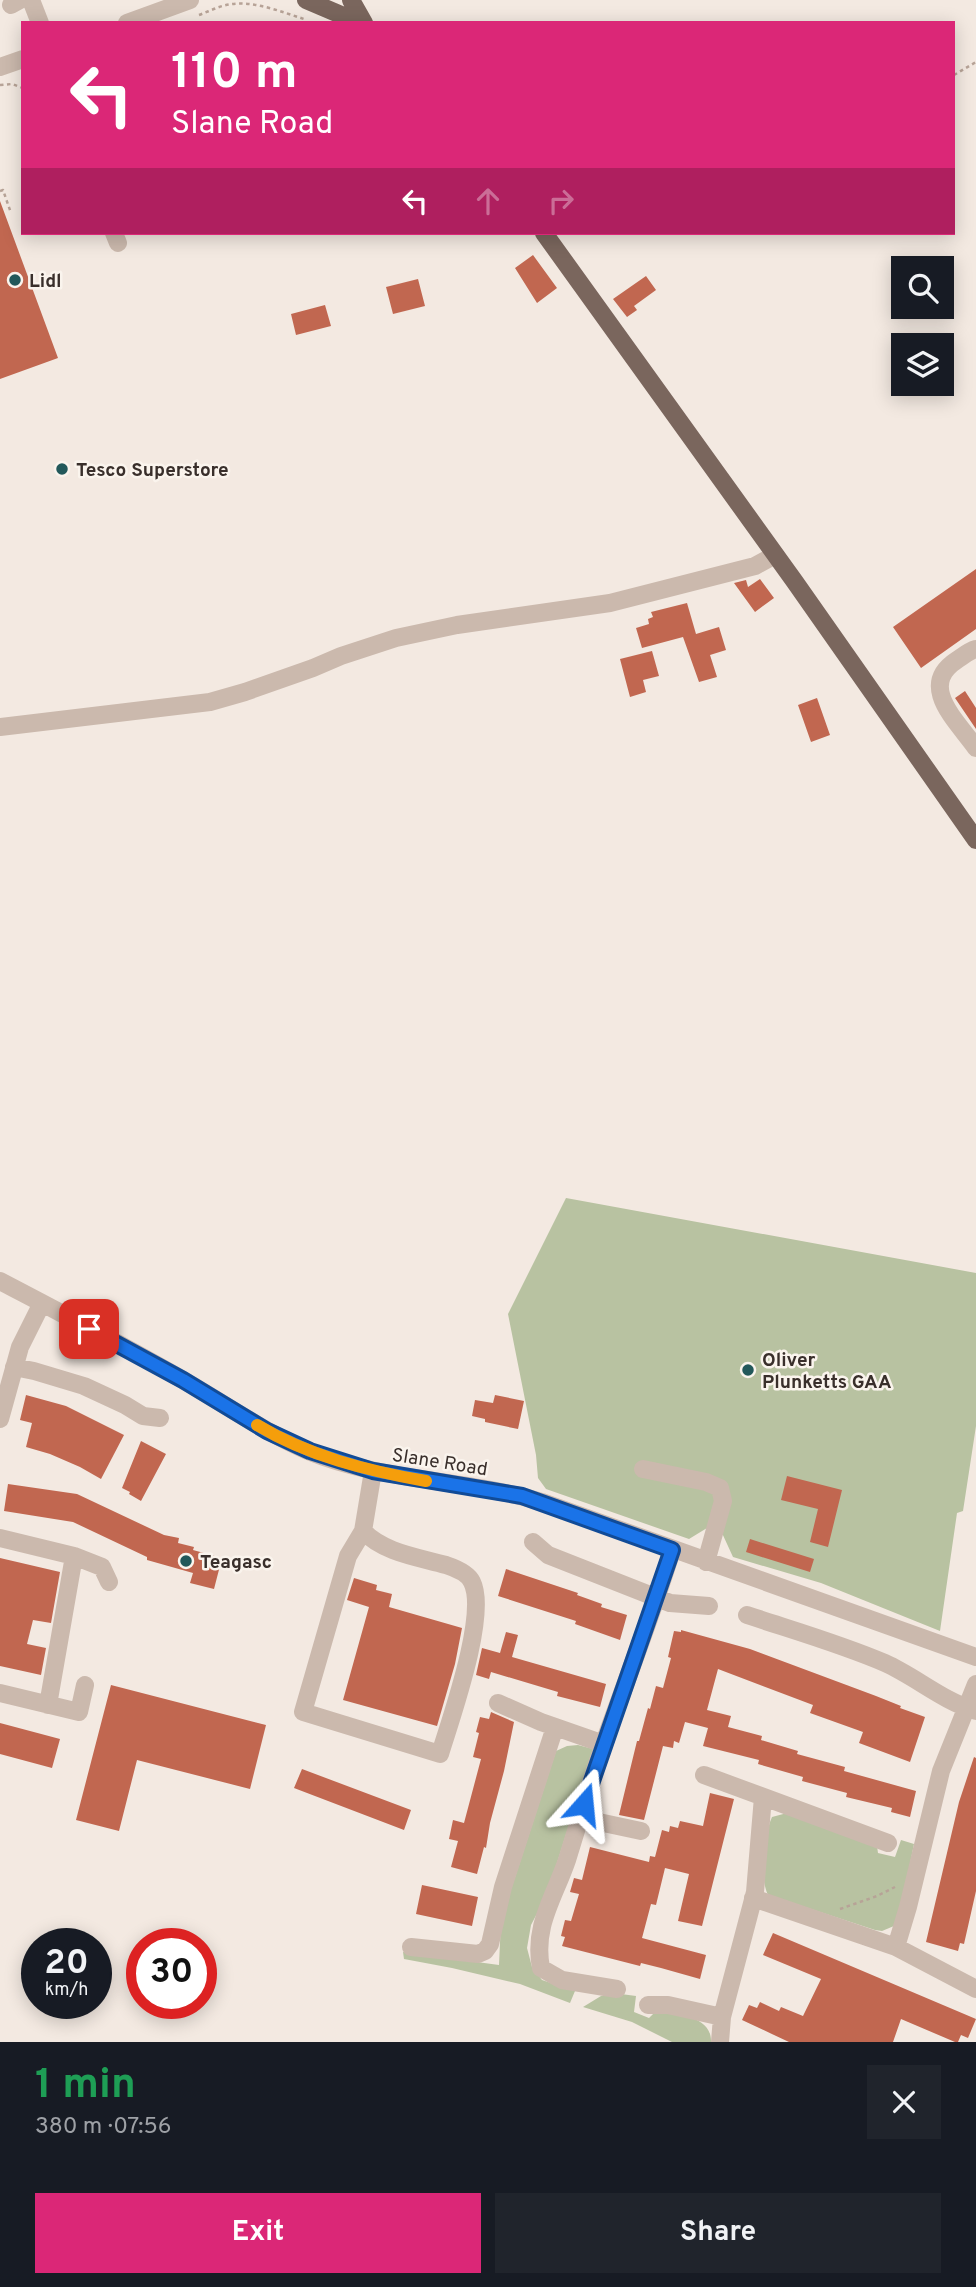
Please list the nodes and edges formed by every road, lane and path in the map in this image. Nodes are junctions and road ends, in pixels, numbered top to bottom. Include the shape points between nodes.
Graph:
1 (31, 0) edge
2 (306, 0) edge
3 (351, 0) edge
4 (189, 9) edge
5 (305, 19) dead end
6 (39, 21) edge
7 (136, 21) edge
8 (357, 21) edge
9 (361, 21) edge
10 (21, 60) edge
11 (976, 62) edge
12 (0, 67) edge
13 (955, 74) edge
14 (0, 85) edge
15 (21, 87) edge
16 (0, 191) edge
17 (11, 213) dead end
18 (545, 235) edge
19 (775, 555) junction
20 (976, 649) edge
21 (0, 727) edge
22 (976, 748) edge
23 (976, 840) edge
24 (0, 1281) edge
25 (43, 1303) junction
26 (14, 1367) junction
27 (160, 1418) dead end
28 (0, 1419) edge
29 (643, 1469) dead end
30 (373, 1471) junction
31 (363, 1531) junction
32 (0, 1538) edge
33 (533, 1542) dead end
34 (672, 1550) junction
35 (74, 1556) junction
36 (706, 1562) junction
37 (109, 1582) dead end
38 (657, 1598) junction
39 (709, 1606) dead end
40 (747, 1615) dead end
41 (976, 1657) edge
42 (976, 1684) edge
43 (85, 1685) dead end
44 (0, 1693) edge
45 (498, 1703) dead end
46 (48, 1704) junction
47 (971, 1709) edge
48 (555, 1727) junction
49 (604, 1744) junction
50 (704, 1776) dead end
51 (763, 1797) junction
52 (580, 1818) junction
53 (641, 1831) dead end
54 (887, 1843) dead end
55 (897, 1884) dead end
56 (753, 1898) junction
57 (824, 1921) junction
58 (411, 1947) dead end
59 (895, 1947) junction
60 (617, 1989) dead end
61 (976, 1989) edge
62 (648, 2005) dead end
63 (722, 2017) junction
64 (720, 2042) edge

1 - 6 street
2 - 8 main road
3 - 9 main road
4 - 5 path via 238,4
4 - 7 street
10 - 12 street
11 - 13 path
14 - 15 path
16 - 17 path
18 - 19 main road
19 - 21 street via 755,566 610,603 396,638 210,702
19 - 23 main road
20 - 22 street via 946,667 939,686 940,697
24 - 25 street, Slane Road
25 - 26 street
25 - 30 street, Slane Road via 267,1431 310,1451
26 - 27 street via 84,1386 143,1416
26 - 28 street
29 - 36 street via 720,1488 723,1501
30 - 31 street
30 - 34 street, Slane Road via 522,1496
31 - 31 street via 388,1549 456,1568 471,1579 477,1614 440,1754 303,1712 348,1556
32 - 35 street
33 - 38 street via 548,1555
34 - 36 street, Slane Road
34 - 38 street
35 - 37 street via 102,1567
35 - 46 street
36 - 41 street, Slane Road
38 - 39 street
38 - 49 street
40 - 47 street via 883,1662
42 - 47 street
43 - 46 street via 79,1712
44 - 46 street
45 - 48 street
47 - 59 street via 941,1772
48 - 49 street
48 - 58 street via 503,1887 490,1944 478,1954
49 - 52 street
50 - 51 street
51 - 54 street
51 - 56 street
52 - 53 street
52 - 60 street via 540,1930 541,1968 562,1980
55 - 57 path via 829,1913
56 - 57 street
56 - 63 street
57 - 59 street
59 - 61 street
62 - 63 street via 668,2004
63 - 64 street

